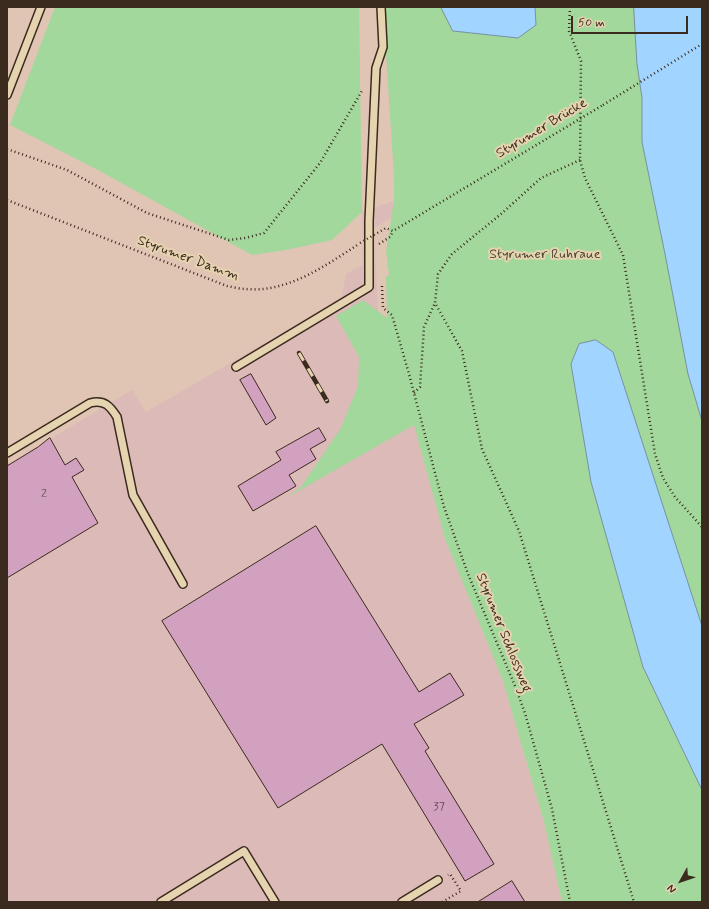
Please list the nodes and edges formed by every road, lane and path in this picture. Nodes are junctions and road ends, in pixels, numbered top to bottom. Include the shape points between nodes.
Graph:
1 (41, 7) edge
2 (381, 7) edge
3 (570, 7) edge
4 (702, 44) edge
5 (363, 88) dead end
6 (7, 95) edge
7 (7, 149) edge
8 (580, 160) junction
9 (7, 200) edge
10 (392, 231) junction
11 (378, 244) dead end
12 (382, 284) dead end
13 (435, 303) junction
14 (236, 367) dead end
15 (414, 392) junction
16 (7, 453) edge
17 (702, 527) edge
18 (183, 584) dead end
19 (438, 880) joint
20 (161, 902) edge
21 (275, 902) edge
22 (402, 902) edge
23 (442, 902) edge
24 (570, 902) edge
25 (634, 902) edge

1 - 6 lane
2 - 14 lane via 383,46 376,68 369,221 370,287
3 - 8 path via 569,31 581,61
4 - 10 path, Styrumer Brücke, bridge
5 - 7 path via 320,163 264,234 245,238 229,240 148,212 67,170
8 - 13 path via 541,178 452,254 438,274
8 - 17 path via 585,178 624,255 655,454 663,478 675,497
9 - 10 path, Styrumer Damm, bridge via 228,286 246,289 261,289 290,283 386,228
10 - 11 path via 390,237
12 - 15 path, Styrumer Schlossweg via 383,308 392,315
13 - 15 path via 424,327 420,386
13 - 25 path via 462,351 482,449 519,531
15 - 24 path, Styrumer Schlossweg via 444,507 468,574 515,686 536,748 552,809
16 - 18 lane via 90,403 97,401 106,404 117,417 133,495
19 - 22 lane
19 - 23 path via 450,874 461,891
20 - 21 lane via 244,850

